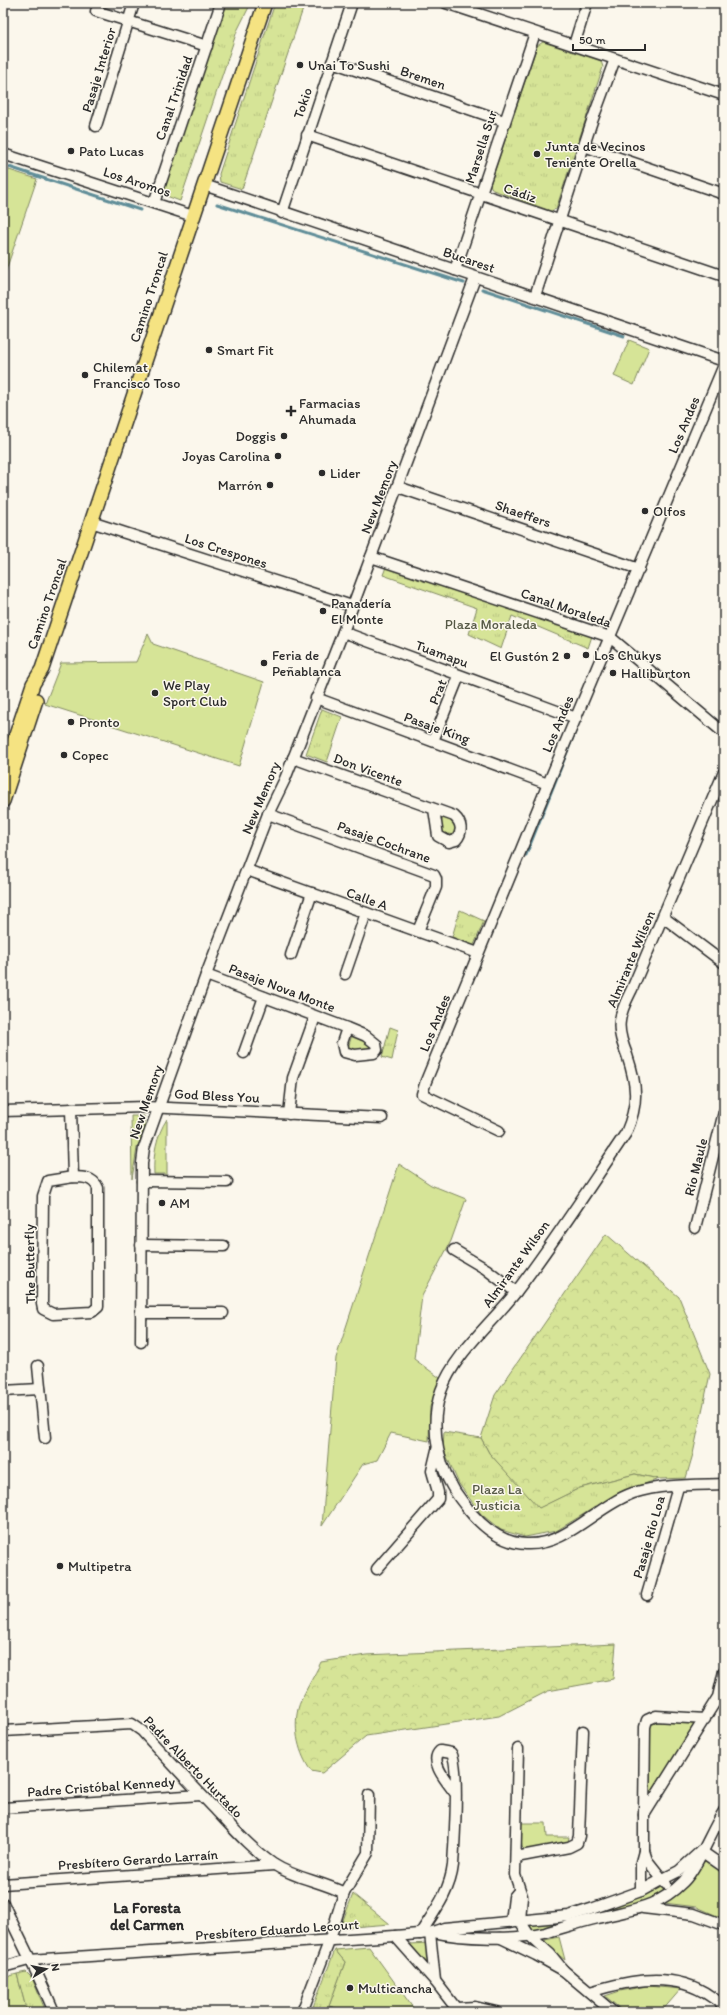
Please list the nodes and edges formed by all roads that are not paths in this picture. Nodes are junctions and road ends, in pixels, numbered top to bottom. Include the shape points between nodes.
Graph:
1 (134, 3) edge
2 (221, 3) edge
3 (264, 3) edge
4 (352, 3) edge
5 (446, 3) edge
6 (587, 3) edge
7 (96, 11) dead end
8 (128, 23) junction
9 (535, 33) junction
10 (574, 45) junction
11 (207, 46) junction
12 (615, 60) junction
13 (332, 62) junction
14 (724, 95) edge
15 (504, 121) junction
16 (96, 126) dead end
17 (307, 135) junction
18 (584, 146) junction
19 (3, 154) edge
20 (204, 186) junction
21 (480, 194) junction
22 (724, 194) edge
23 (154, 203) junction
24 (282, 213) junction
25 (193, 216) junction
26 (559, 221) junction
27 (455, 270) junction
28 (724, 276) edge
29 (475, 278) junction
30 (535, 296) junction
31 (724, 361) edge
32 (724, 365) edge
33 (398, 487) junction
34 (91, 522) junction
35 (371, 557) junction
36 (639, 569) junction
37 (352, 606) junction
38 (343, 632) junction
39 (610, 638) junction
40 (42, 669) junction
41 (459, 676) junction
42 (316, 698) junction
43 (576, 718) junction
44 (724, 734) edge
45 (433, 741) junction
46 (293, 758) junction
47 (724, 772) edge
48 (3, 774) edge
49 (548, 784) junction
50 (3, 801) edge
51 (434, 809) dead end
52 (268, 814) junction
53 (247, 870) junction
54 (312, 894) junction
55 (366, 913) junction
56 (663, 918) junction
57 (418, 931) junction
58 (478, 953) junction
59 (291, 955) dead end
60 (724, 963) edge
61 (206, 974) junction
62 (345, 974) dead end
63 (264, 997) junction
64 (315, 1017) junction
65 (347, 1028) dead end
66 (244, 1053) dead end
67 (158, 1107) junction
68 (71, 1109) junction
69 (3, 1111) edge
70 (724, 1112) edge
71 (289, 1114) junction
72 (382, 1118) dead end
73 (499, 1131) dead end
74 (73, 1177) junction
75 (142, 1181) junction
76 (227, 1182) dead end
77 (695, 1228) dead end
78 (141, 1246) junction
79 (224, 1246) dead end
80 (454, 1250) dead end
81 (516, 1292) junction
82 (141, 1313) junction
83 (223, 1313) dead end
84 (141, 1342) dead end
85 (38, 1366) dead end
86 (40, 1389) junction
87 (3, 1391) edge
88 (45, 1438) dead end
89 (437, 1450) junction
90 (724, 1484) edge
91 (678, 1487) junction
92 (377, 1569) dead end
93 (647, 1595) dead end
94 (724, 1671) edge
95 (705, 1719) junction
96 (3, 1731) edge
97 (583, 1731) dead end
98 (518, 1749) dead end
99 (455, 1793) dead end
100 (201, 1795) junction
101 (369, 1795) dead end
102 (3, 1808) edge
103 (724, 1811) edge
104 (644, 1815) junction
105 (644, 1851) junction
106 (701, 1852) junction
107 (516, 1857) junction
108 (274, 1865) junction
109 (724, 1867) edge
110 (664, 1879) junction
111 (3, 1884) edge
112 (641, 1891) junction
113 (344, 1893) junction
114 (671, 1893) junction
115 (3, 1903) edge
116 (643, 1908) junction
117 (516, 1921) junction
118 (724, 1925) edge
119 (463, 1931) junction
120 (432, 1932) junction
121 (420, 1934) junction
122 (396, 1936) junction
123 (497, 1936) junction
124 (529, 1936) junction
125 (329, 1942) junction
126 (29, 1960) junction
127 (3, 1967) edge
128 (563, 1970) junction
129 (435, 1981) junction
130 (590, 1992) junction
131 (724, 2008) edge
132 (458, 2010) edge
133 (54, 2012) edge
134 (302, 2012) edge
135 (496, 2012) edge
136 (613, 2012) edge
137 (723, 2012) edge

1 - 8 street, Pasaje Interior
2 - 11 street, Canal Trinidad
3 - 20 main road, Camino Troncal
4 - 13 street, Tokio
5 - 9 street
6 - 10 street
7 - 8 street, Pasaje Interior
8 - 11 street, Pasaje Interior
8 - 16 street, Pasaje Interior
9 - 10 street
9 - 15 street, Marsella Sur
10 - 12 street
11 - 23 street, Canal Trinidad
12 - 14 street
12 - 18 street
13 - 15 street, Bremen
13 - 17 street, Tokio
15 - 21 street, Marsella Sur
17 - 21 street, Cádiz
17 - 24 street, Tokio
18 - 22 street
18 - 26 street
19 - 23 street, Los Aromos
20 - 24 street, Bucarest
20 - 25 main road, Camino Troncal
21 - 26 street, Cádiz
21 - 27 street, Marsella Sur
23 - 25 street, Los Aromos
24 - 27 street, Bucarest
25 - 34 main road, Camino Troncal
26 - 28 street, Cádiz
26 - 30 street
27 - 29 street, Bucarest
29 - 30 street, Bucarest
29 - 33 street, New Memory
30 - 31 street, Bucarest
32 - 36 street, Los Andes
33 - 35 street, New Memory
33 - 36 street, Shaeffers
34 - 37 street, Los Crespones
34 - 40 main road, Camino Troncal
35 - 37 street, New Memory
35 - 39 street, Canal Moraleda
36 - 39 street, Los Andes
37 - 38 street, New Memory
38 - 41 street, Tuamapu
38 - 42 street, New Memory
39 - 43 street, Los Andes
39 - 44 street, Canal Moraleda
40 - 48 main road, Camino Troncal via 33,684
40 - 50 main road, Camino Troncal via 40,687
41 - 43 street, Tuamapu via 493,686
41 - 45 street, Prat
42 - 45 street, Pasaje King
42 - 46 street, New Memory
43 - 49 street, Los Andes
45 - 49 street, Pasaje King
46 - 51 street, Don Vicente
46 - 52 street, New Memory
47 - 56 street, Almirante Wilson
49 - 58 street, Los Andes
52 - 53 street, New Memory
52 - 57 street, Pasaje Cochrane via 434,875 436,887
53 - 54 street, Calle A
53 - 61 street, New Memory
54 - 55 street, Calle A
54 - 59 street
55 - 57 street, Calle A
55 - 62 street
56 - 60 street
56 - 81 street, Almirante Wilson via 619,1023 636,1094 634,1116 626,1133
57 - 58 street, Calle A
58 - 73 street, Los Andes via 422,1094
61 - 63 street, Pasaje Nova Monte
61 - 67 street, New Memory
63 - 64 street, Pasaje Nova Monte
63 - 66 street
64 - 65 street, Pasaje Nova Monte
64 - 71 street via 293,1078
67 - 68 street, God Bless You
67 - 71 street, God Bless You
67 - 75 street, New Memory via 144,1148
68 - 69 street, God Bless You
68 - 74 street
70 - 77 street, Río Maule
71 - 72 street, God Bless You
74 - 74 street, The Butterfly via 48,1181 43,1196 42,1304 43,1309 53,1314 92,1312 98,1306 98,1188 94,1181
75 - 76 street
75 - 78 street, New Memory
78 - 79 street
78 - 82 street, New Memory
80 - 81 street via 486,1268
81 - 89 street, Almirante Wilson via 448,1376 438,1406
82 - 83 street
82 - 84 street, New Memory
85 - 86 street
86 - 87 street
86 - 88 street
89 - 91 street, Almirante Wilson via 451,1485 469,1511 494,1534 518,1543 540,1544 554,1540 611,1504 633,1494
89 - 92 street via 432,1471 438,1499
90 - 91 street, Almirante Wilson
91 - 93 street, Pasaje Río Loa
94 - 95 street via 718,1696
95 - 104 street
95 - 104 street via 656,1716 646,1720
96 - 100 street, Padre Alberto Hurtado via 132,1724 142,1731
97 - 107 street via 577,1844
98 - 107 street
99 - 121 street via 452,1876 448,1888
100 - 102 street, Padre Cristóbal Kennedy
100 - 108 street, Padre Alberto Hurtado via 235,1831
101 - 113 street via 368,1853
103 - 106 street, Presbítero Eduardo Lecourt
104 - 105 street
105 - 110 street via 647,1860
105 - 112 street via 641,1862
106 - 109 street
106 - 110 street, Presbítero Eduardo Lecourt
106 - 114 street, Presbítero Eduardo Lecourt via 684,1881
107 - 117 street via 515,1875 522,1896
108 - 111 street, Presbítero Gerardo Larraín
108 - 113 street, Padre Alberto Hurtado via 305,1880
110 - 112 street, Presbítero Eduardo Lecourt
110 - 114 street
112 - 117 street, Presbítero Eduardo Lecourt via 569,1916
113 - 125 street
114 - 116 street, Presbítero Eduardo Lecourt
115 - 126 street
116 - 118 street via 694,1914
116 - 124 street, Presbítero Eduardo Lecourt via 610,1914
117 - 119 street, Presbítero Eduardo Lecourt
117 - 124 street
119 - 120 street, Presbítero Eduardo Lecourt
119 - 123 street, Presbítero Eduardo Lecourt
120 - 121 street, Presbítero Eduardo Lecourt
120 - 129 street
121 - 122 street, Presbítero Eduardo Lecourt
122 - 125 street, Presbítero Eduardo Lecourt
122 - 129 street
123 - 124 street, Presbítero Eduardo Lecourt
123 - 128 street
124 - 128 street via 550,1954
125 - 126 street, Presbítero Eduardo Lecourt
125 - 134 street
126 - 127 street, Presbítero Eduardo Lecourt
126 - 133 street via 38,1972
128 - 130 street
129 - 132 street
130 - 131 street via 621,1982 681,1983 702,1991
130 - 136 street
131 - 137 street
132 - 135 street via 475,2007

